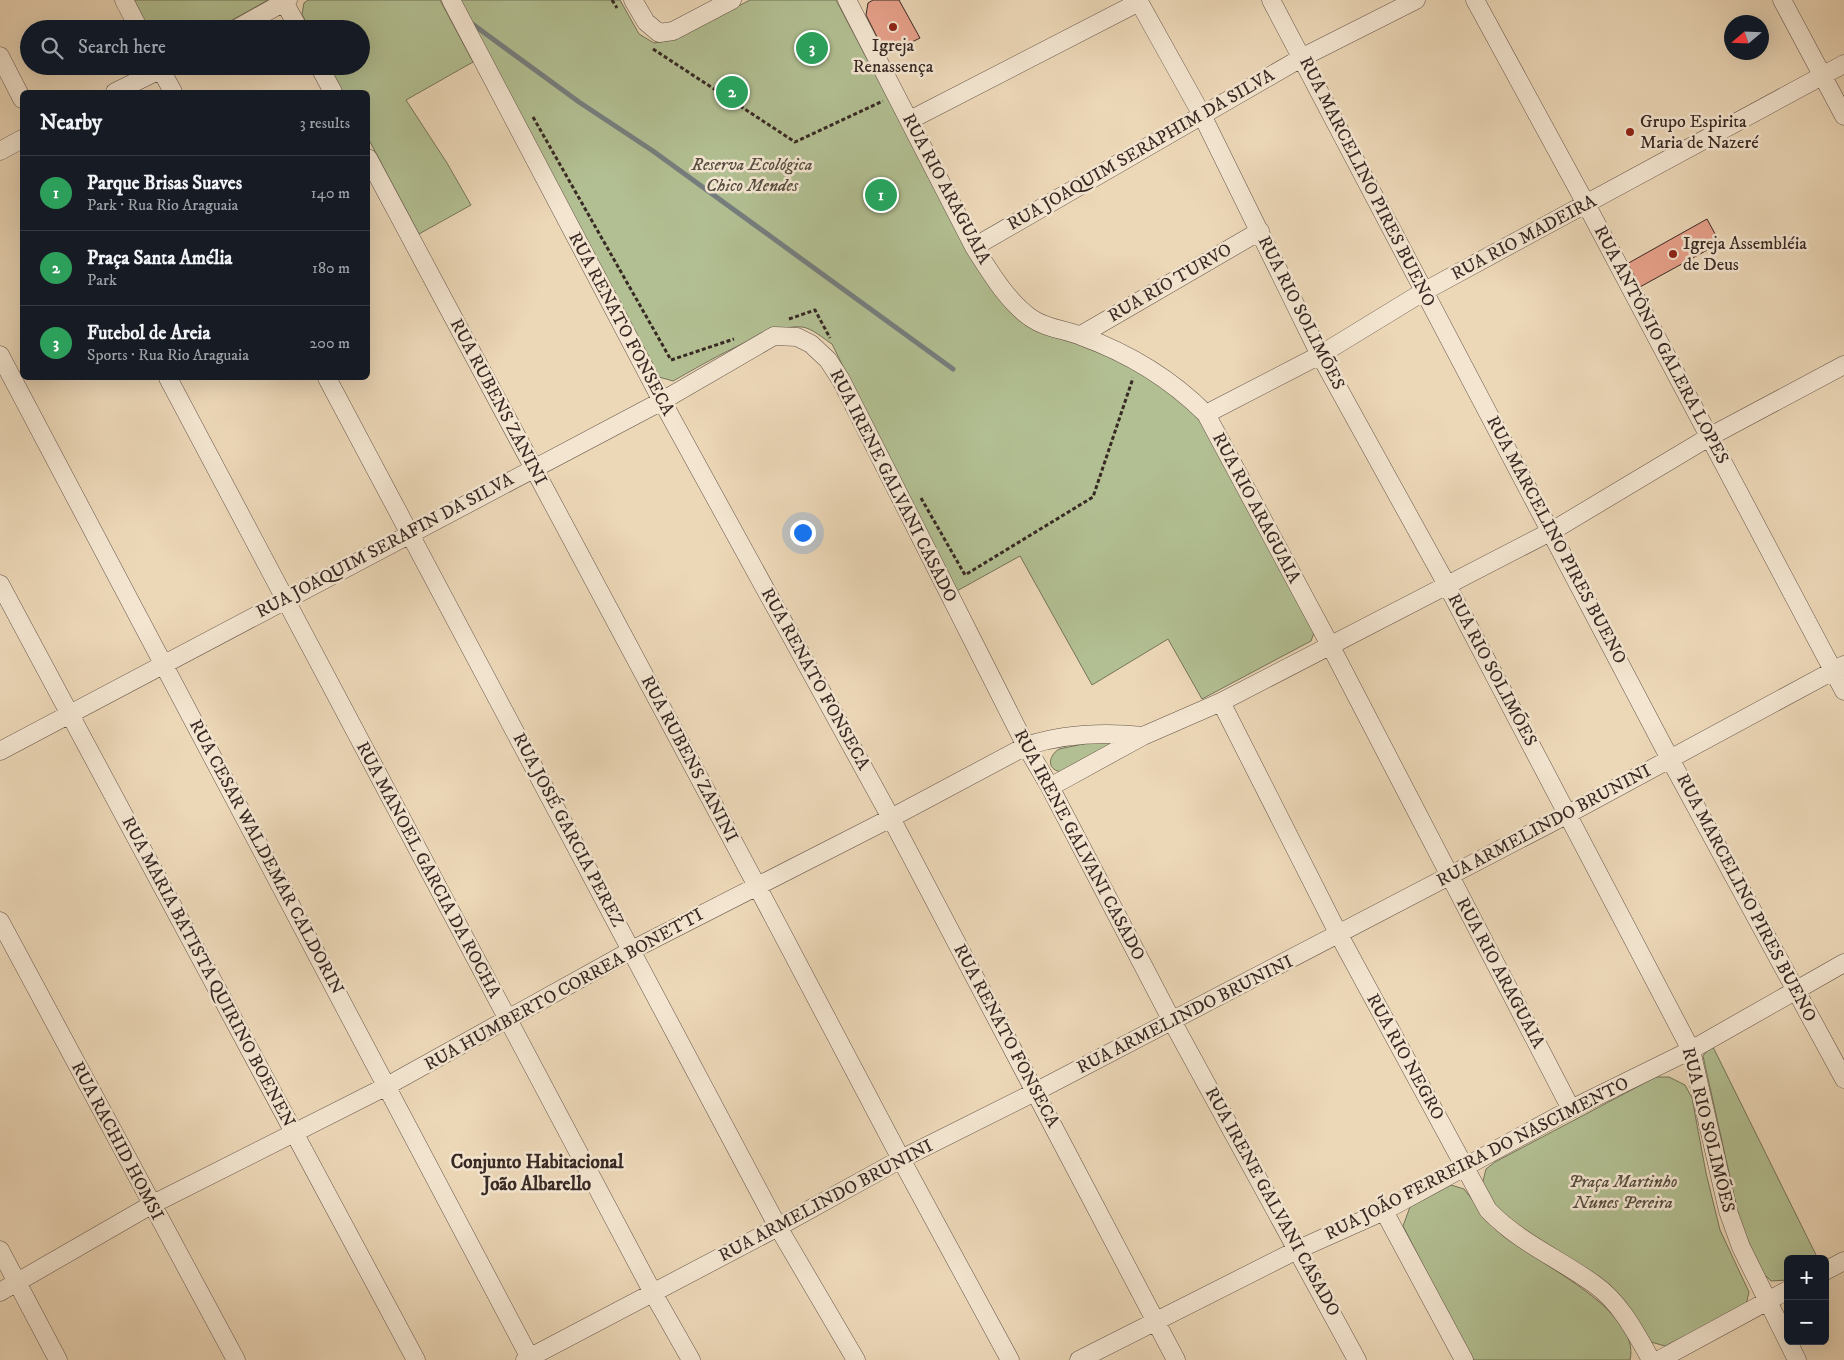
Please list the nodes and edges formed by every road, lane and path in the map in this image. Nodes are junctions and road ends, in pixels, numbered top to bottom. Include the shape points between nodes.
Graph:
1 (124, 0) edge
2 (451, 0) edge
3 (612, 0) edge
4 (633, 0) edge
5 (732, 0) edge
6 (1271, 0) edge
7 (1416, 0) edge
8 (1475, 0) edge
9 (1782, 0) edge
10 (286, 1) edge
11 (852, 1) edge
12 (1138, 1) edge
13 (621, 15) dead end
14 (134, 20) edge
15 (252, 20) edge
16 (295, 20) edge
17 (655, 41) junction
18 (0, 56) edge
19 (1303, 57) junction
20 (1844, 64) edge
21 (149, 75) edge
22 (166, 75) edge
23 (324, 75) edge
24 (1822, 75) junction
25 (119, 90) edge
26 (172, 90) edge
27 (332, 90) edge
28 (20, 95) edge
29 (886, 110) dead end
30 (530, 111) dead end
31 (1202, 116) junction
32 (1844, 116) edge
33 (910, 120) junction
34 (20, 140) edge
35 (0, 151) edge
36 (370, 162) edge
37 (1586, 204) junction
38 (1260, 231) junction
39 (974, 247) junction
40 (1423, 292) junction
41 (788, 320) dead end
42 (743, 336) dead end
43 (1081, 336) junction
44 (797, 337) joint
45 (834, 344) dead end
46 (0, 354) edge
47 (1320, 355) junction
48 (1844, 365) edge
49 (1135, 372) dead end
50 (169, 380) edge
51 (328, 380) edge
52 (662, 401) junction
53 (1206, 414) junction
54 (1709, 437) junction
55 (533, 468) junction
56 (916, 489) dead end
57 (1552, 531) junction
58 (410, 532) junction
59 (0, 584) edge
60 (1447, 585) junction
61 (284, 599) junction
62 (1330, 645) junction
63 (164, 664) junction
64 (1839, 668) edge
65 (1844, 690) edge
66 (1221, 702) junction
67 (70, 714) junction
68 (1143, 736) junction
69 (1026, 746) junction
70 (0, 751) edge
71 (1670, 759) junction
72 (1050, 787) junction
73 (1568, 814) junction
74 (891, 818) junction
75 (1449, 875) junction
76 (757, 886) junction
77 (0, 921) edge
78 (1339, 935) junction
79 (632, 950) junction
80 (1844, 964) edge
81 (1796, 990) junction
82 (508, 1019) junction
83 (1172, 1021) junction
84 (1691, 1050) junction
85 (1844, 1079) edge
86 (386, 1086) junction
87 (1035, 1092) junction
88 (1571, 1108) junction
89 (294, 1132) junction
90 (901, 1159) junction
91 (1465, 1165) junction
92 (151, 1205) junction
93 (1384, 1211) junction
94 (778, 1227) junction
95 (1299, 1249) junction
96 (0, 1250) edge
97 (1844, 1261) edge
98 (1829, 1269) edge
99 (18, 1283) junction
100 (0, 1292) edge
101 (1784, 1292) edge
102 (653, 1293) junction
103 (1767, 1301) junction
104 (1156, 1321) junction
105 (529, 1359) edge
106 (58, 1360) edge
107 (236, 1360) edge
108 (416, 1360) edge
109 (691, 1360) edge
110 (856, 1360) edge
111 (1010, 1360) edge
112 (1079, 1360) edge
113 (1176, 1360) edge
114 (1358, 1360) edge
115 (1464, 1360) edge
116 (1651, 1360) edge
117 (1659, 1360) edge
118 (1797, 1360) edge

1 - 14 street
2 - 52 street, RUA RENATO FONSECA
3 - 13 path
4 - 17 street
5 - 17 street
6 - 19 street, RUA MARCELINO PIRES BUENO
7 - 19 street, RUA JOAQUIM SERAPHIM DA SILVA
8 - 37 street, RUA ANTÔNIO GALERA LOPES
9 - 24 street
10 - 15 street
10 - 16 street
11 - 33 street, RUA RIO ARAGUAIA
12 - 31 street, RUA RIO SOLIMÕES
12 - 33 street
17 - 29 path via 795,142 881,102
18 - 28 street
19 - 31 street, RUA JOAQUIM SERAPHIM DA SILVA
19 - 40 street, RUA MARCELINO PIRES BUENO
20 - 24 street, RUA RIO MADEIRA
21 - 25 street
22 - 26 street
23 - 27 street
24 - 32 street
24 - 37 street, RUA RIO MADEIRA
30 - 42 path via 671,360
31 - 38 street, RUA RIO SOLIMÕES
31 - 39 street, RUA JOAQUIM SERAPHIM DA SILVA
33 - 39 street, RUA RIO ARAGUAIA
34 - 35 street
36 - 55 street, RUA RUBENS ZANINI
37 - 40 street, RUA RIO MADEIRA
37 - 54 street, RUA ANTÔNIO GALERA LOPES
38 - 43 street, RUA RIO TURVO
38 - 47 street, RUA RIO SOLIMÕES
39 - 43 street, RUA RIO ARAGUAIA via 1016,305 1051,329
40 - 47 street, RUA RIO MADEIRA
40 - 57 street, RUA MARCELINO PIRES BUENO
41 - 45 path via 815,310
43 - 53 street, RUA RIO ARAGUAIA via 1143,364 1187,395
44 - 52 street, RUA JOAQUIM SERAFIN DA SILVA via 774,336
44 - 69 street, RUA IRENE GALVANI CASADO via 811,344 828,360 841,380
46 - 63 street, RUA CESAR WALDEMAR CALDORIN
47 - 53 street, RUA RIO MADEIRA
47 - 60 street, RUA RIO SOLIMÕES
48 - 54 street, RUA HUMBERTO CORREA BONETTI
49 - 56 path via 1093,498 965,574
50 - 61 street, RUA MANOEL GARCIA DA ROCHA
51 - 58 street, RUA JOSÉ GARCIA PEREZ
52 - 55 street, RUA JOAQUIM SERAFIN DA SILVA
52 - 74 street, RUA RENATO FONSECA
53 - 62 street, RUA RIO ARAGUAIA
54 - 57 street, RUA HUMBERTO CORREA BONETTI
54 - 64 street, RUA ANTÔNIO GALERA LOPES
55 - 58 street, RUA JOAQUIM SERAFIN DA SILVA
55 - 76 street, RUA RUBENS ZANINI
57 - 60 street, RUA HUMBERTO CORREA BONETTI
57 - 71 street, RUA MARCELINO PIRES BUENO
58 - 61 street, RUA JOAQUIM SERAFIN DA SILVA
58 - 79 street, RUA JOSÉ GARCIA PEREZ
59 - 67 street, RUA MARIA BATISTA QUIRINO BOENEN
60 - 62 street, RUA HUMBERTO CORREA BONETTI
60 - 73 street, RUA RIO SOLIMÕES
61 - 63 street, RUA JOAQUIM SERAFIN DA SILVA
61 - 82 street, RUA MANOEL GARCIA DA ROCHA
62 - 66 street, RUA HUMBERTO CORREA BONETTI
62 - 75 street, RUA RIO ARAGUAIA
63 - 67 street, RUA JOAQUIM SERAFIN DA SILVA
63 - 86 street, RUA CESAR WALDEMAR CALDORIN
64 - 65 street, RUA ANTÔNIO GALERA LOPES
64 - 71 street, RUA ARMELINDO BRUNINI
66 - 68 street, RUA HUMBERTO CORREA BONETTI
66 - 78 street, RUA RIO NEGRO
67 - 70 street, RUA JOAQUIM SERAFIN DA SILVA
67 - 89 street, RUA MARIA BATISTA QUIRINO BOENEN
68 - 69 street, RUA HUMBERTO CORREA BONETTI via 1112,733 1042,741
68 - 72 street, RUA HUMBERTO CORREA BONETTI
69 - 72 street, RUA IRENE GALVANI CASADO
69 - 74 street, RUA HUMBERTO CORREA BONETTI
71 - 73 street, RUA ARMELINDO BRUNINI
71 - 81 street, RUA MARCELINO PIRES BUENO
72 - 83 street, RUA IRENE GALVANI CASADO
73 - 75 street, RUA ARMELINDO BRUNINI
73 - 84 street, RUA RIO SOLIMÕES
74 - 76 street, RUA HUMBERTO CORREA BONETTI
74 - 87 street, RUA RENATO FONSECA
75 - 78 street, RUA ARMELINDO BRUNINI
75 - 88 street, RUA RIO ARAGUAIA
76 - 79 street, RUA HUMBERTO CORREA BONETTI
76 - 90 street, RUA RUBENS ZANINI
77 - 92 street, RUA RACHID HOMSI
78 - 83 street, RUA ARMELINDO BRUNINI
78 - 91 street, RUA RIO NEGRO
79 - 82 street, RUA HUMBERTO CORREA BONETTI
79 - 94 street, RUA JOSÉ GARCIA PEREZ
80 - 81 street, RUA JOÃO FERREIRA DO NASCIMENTO
81 - 84 street, RUA JOÃO FERREIRA DO NASCIMENTO
81 - 85 street, RUA MARCELINO PIRES BUENO
82 - 86 street, RUA HUMBERTO CORREA BONETTI
82 - 102 street, RUA MANOEL GARCIA DA ROCHA
83 - 87 street, RUA ARMELINDO BRUNINI
83 - 95 street, RUA IRENE GALVANI CASADO
84 - 88 street, RUA JOÃO FERREIRA DO NASCIMENTO
84 - 103 street, RUA RIO SOLIMÕES via 1728,1211
86 - 89 street, RUA HUMBERTO CORREA BONETTI
86 - 105 street, RUA CESAR WALDEMAR CALDORIN
87 - 90 street, RUA ARMELINDO BRUNINI
87 - 104 street, RUA RENATO FONSECA
88 - 91 street, RUA JOÃO FERREIRA DO NASCIMENTO
89 - 92 street, RUA HUMBERTO CORREA BONETTI
89 - 108 street, RUA MARIA BATISTA QUIRINO BOENEN
90 - 94 street, RUA ARMELINDO BRUNINI
90 - 111 street, RUA RUBENS ZANINI
91 - 93 street, RUA JOÃO FERREIRA DO NASCIMENTO
91 - 116 street, RUA RIO NEGRO via 1488,1210 1506,1229 1596,1285 1616,1305
92 - 99 street, RUA HUMBERTO CORREA BONETTI
92 - 107 street, RUA RACHID HOMSI
93 - 95 street, RUA JOÃO FERREIRA DO NASCIMENTO
93 - 115 street
94 - 102 street, RUA ARMELINDO BRUNINI
94 - 110 street, RUA JOSÉ GARCIA PEREZ
95 - 104 street, RUA JOÃO FERREIRA DO NASCIMENTO
95 - 114 street, RUA IRENE GALVANI CASADO
96 - 99 street
97 - 98 street
99 - 100 street, RUA HUMBERTO CORREA BONETTI
99 - 106 street
101 - 103 street
102 - 105 street, RUA ARMELINDO BRUNINI
102 - 109 street, RUA MANOEL GARCIA DA ROCHA
103 - 117 street
103 - 118 street, RUA RIO SOLIMÕES
104 - 112 street, RUA JOÃO FERREIRA DO NASCIMENTO
104 - 113 street, RUA RENATO FONSECA

